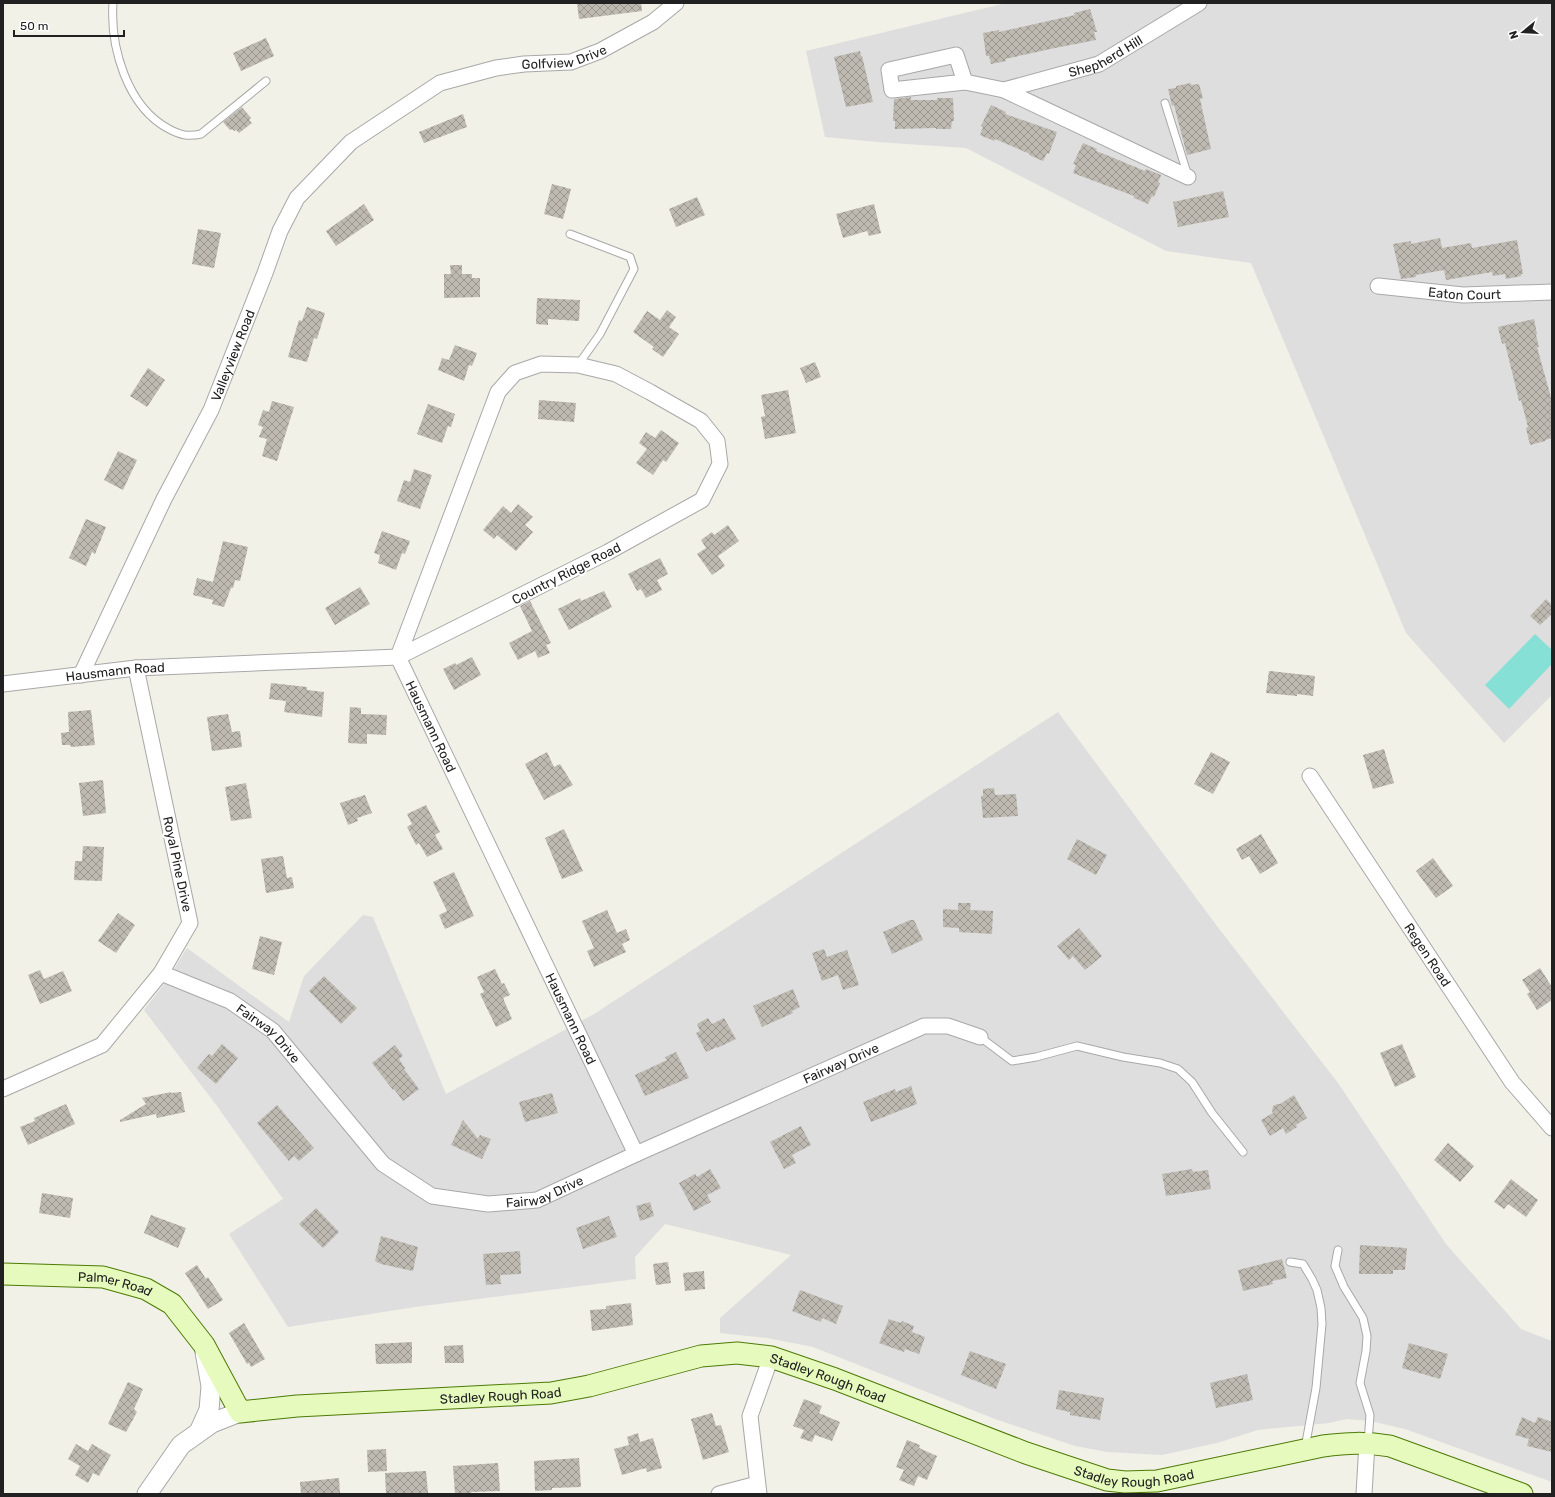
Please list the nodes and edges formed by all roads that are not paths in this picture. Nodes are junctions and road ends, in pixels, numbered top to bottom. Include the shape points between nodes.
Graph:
1 (113, 3) edge
2 (676, 3) edge
3 (1199, 3) edge
4 (266, 81) dead end
5 (965, 82) junction
6 (440, 83) joint
7 (1004, 90) junction
8 (1165, 103) dead end
9 (1188, 177) joint
10 (570, 234) dead end
11 (1378, 286) dead end
12 (1552, 292) edge
13 (578, 365) junction
14 (398, 657) junction
15 (136, 668) junction
16 (80, 675) junction
17 (3, 684) edge
18 (1310, 776) dead end
19 (161, 973) junction
20 (980, 1037) joint
21 (3, 1089) edge
22 (1552, 1128) edge
23 (1243, 1152) dead end
24 (636, 1154) junction
25 (1338, 1250) dead end
26 (1290, 1262) dead end
27 (3, 1274) edge
28 (204, 1345) junction
29 (771, 1357) junction
30 (240, 1412) junction
31 (199, 1432) junction
32 (1368, 1443) junction
33 (1305, 1450) junction
34 (758, 1489) edge
35 (147, 1494) edge
36 (719, 1494) edge
37 (1364, 1494) edge
38 (1522, 1494) edge

1 - 4 lane via 116,43 123,70 136,100 157,123 179,134 201,134
2 - 6 street, Golfview Drive via 653,22 600,51 571,62 496,68
3 - 7 street, Shepherd Hill via 1099,64
5 - 5 street, Shepherd Hill via 956,55 889,70 892,90
5 - 7 street, Shepherd Hill
6 - 16 street, Valleyview Road via 351,142 298,198 280,231 211,410 164,499
7 - 9 street, Shepherd Hill
8 - 9 lane
10 - 13 lane via 630,257 634,268 600,334
11 - 12 street, Eaton Court via 1463,295
13 - 14 street, Country Ridge Road via 541,364 515,373 498,392
13 - 14 street, Country Ridge Road via 616,374 701,421 717,441 720,464 702,500 608,552
14 - 15 street, Hausmann Road
14 - 24 street, Hausmann Road
15 - 16 street, Hausmann Road
15 - 19 street, Royal Pine Drive via 190,923
16 - 17 street, Hausmann Road
18 - 22 street, Regen Road via 1512,1082
19 - 21 street, Royal Pine Drive via 102,1045
19 - 24 street, Fairway Drive via 230,1001 273,1031 383,1164 432,1196 488,1204 537,1200
20 - 23 lane via 1012,1062 1077,1046 1178,1069 1192,1082 1212,1113
20 - 24 street, Fairway Drive via 948,1026 924,1026
25 - 32 lane via 1335,1266 1344,1287 1363,1318 1367,1336 1360,1384 1370,1415
26 - 33 lane via 1303,1264 1312,1279 1321,1308 1316,1388
27 - 28 main road, Palmer Road via 103,1277 146,1289 172,1304
28 - 30 main road, Palmer Road
28 - 31 street, Palmer Road via 211,1386 209,1410
29 - 30 main road, Stadley Rough Road via 737,1354 701,1356 589,1386 551,1393 297,1406
29 - 33 main road, Stadley Rough Road via 1026,1453 1107,1480 1157,1481
29 - 34 street via 750,1416
30 - 31 street, Stadley Rough Road via 212,1423
31 - 35 street, Stadley Rough Road via 181,1445
32 - 33 main road, Stadley Rough Road via 1348,1443
32 - 37 street
32 - 38 main road, Stadley Rough Road via 1390,1446
34 - 36 street

